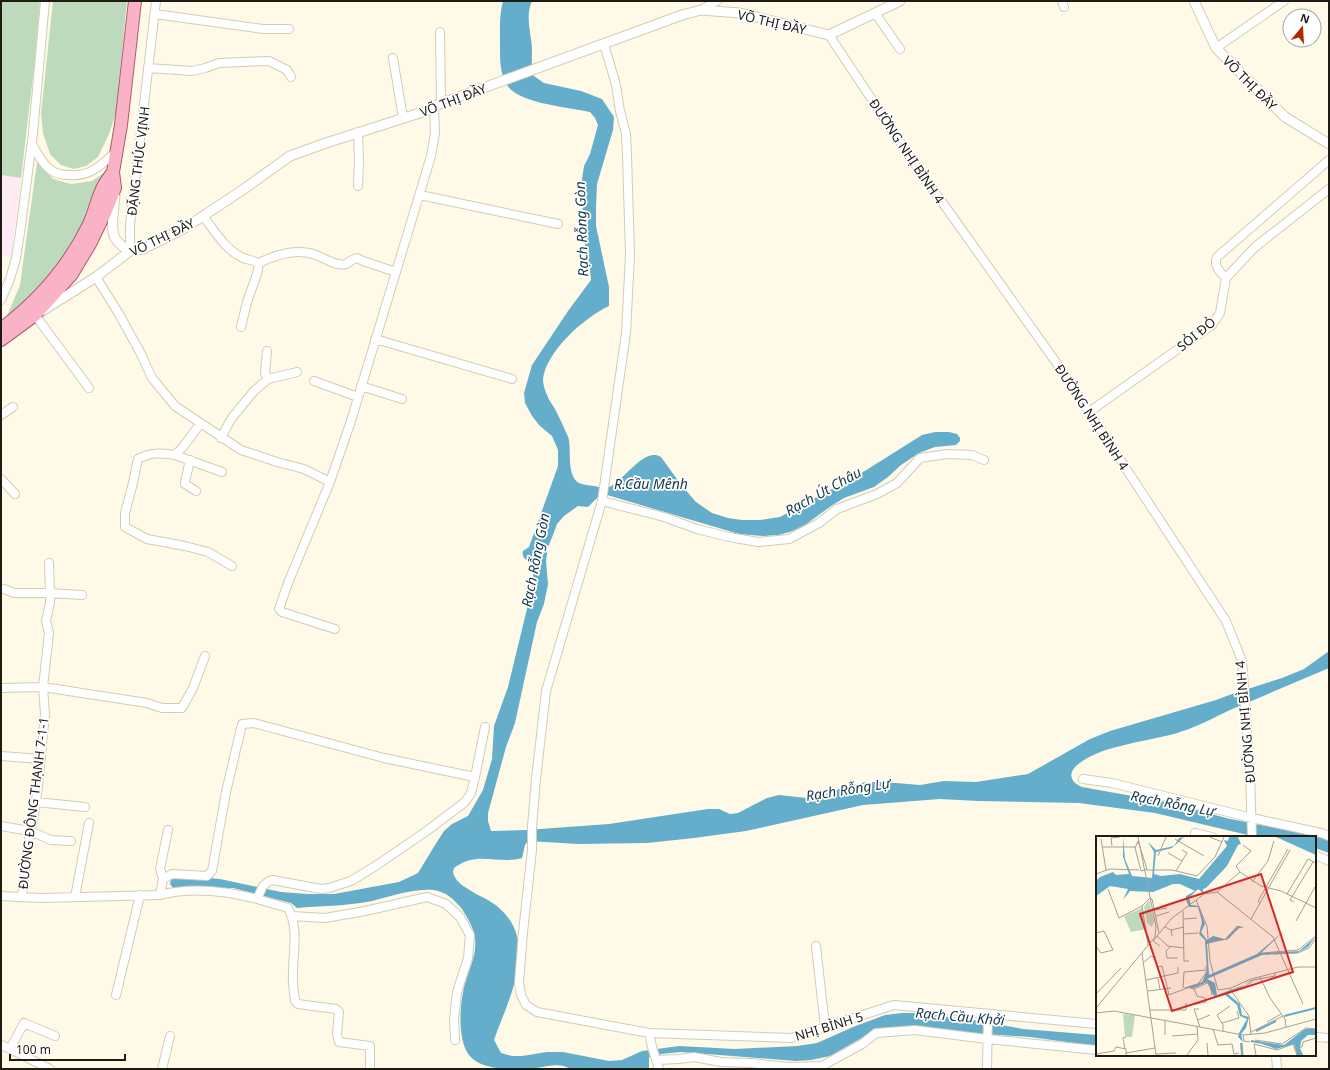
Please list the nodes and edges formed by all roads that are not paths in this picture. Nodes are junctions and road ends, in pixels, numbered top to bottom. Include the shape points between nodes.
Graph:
1 (45, 1) edge
2 (135, 1) edge
3 (156, 1) edge
4 (717, 1) edge
5 (900, 1) edge
6 (1194, 1) edge
7 (1284, 1) edge
8 (701, 10) junction
9 (875, 13) junction
10 (154, 14) junction
11 (289, 29) dead end
12 (440, 32) dead end
13 (829, 35) junction
14 (604, 44) junction
15 (1216, 48) junction
16 (900, 49) dead end
17 (393, 58) dead end
18 (148, 68) junction
19 (291, 77) dead end
20 (437, 105) junction
21 (403, 118) junction
22 (358, 132) junction
23 (32, 144) junction
24 (1329, 144) edge
25 (117, 151) junction
26 (1329, 160) edge
27 (113, 172) junction
28 (358, 186) dead end
29 (115, 188) junction
30 (1329, 189) edge
31 (420, 195) junction
32 (203, 216) junction
33 (558, 224) dead end
34 (130, 251) junction
35 (259, 263) junction
36 (396, 272) junction
37 (96, 277) junction
38 (1226, 278) junction
39 (1, 300) edge
40 (35, 315) junction
41 (241, 327) dead end
42 (1, 328) edge
43 (375, 339) junction
44 (1, 340) edge
45 (267, 351) dead end
46 (297, 372) dead end
47 (268, 378) junction
48 (512, 379) dead end
49 (314, 381) dead end
50 (362, 386) junction
51 (89, 388) dead end
52 (358, 397) junction
53 (402, 399) dead end
54 (13, 407) dead end
55 (1089, 412) junction
56 (1, 415) edge
57 (200, 424) junction
58 (221, 438) junction
59 (175, 455) junction
60 (190, 460) junction
61 (984, 460) dead end
62 (222, 472) dead end
63 (1, 479) edge
64 (330, 482) junction
65 (196, 491) dead end
66 (15, 494) dead end
67 (602, 499) junction
68 (49, 563) dead end
69 (232, 566) dead end
70 (4, 590) dead end
71 (50, 593) junction
72 (82, 595) dead end
73 (335, 629) dead end
74 (205, 656) dead end
75 (43, 686) junction
76 (1, 688) edge
77 (485, 726) dead end
78 (1, 756) edge
79 (41, 759) junction
80 (475, 777) junction
81 (1083, 780) dead end
82 (36, 802) junction
83 (85, 807) dead end
84 (1252, 820) junction
85 (89, 823) dead end
86 (1, 826) edge
87 (168, 830) dead end
88 (30, 831) junction
89 (1195, 833) dead end
90 (1208, 836) edge
91 (1252, 836) edge
92 (1329, 836) edge
93 (71, 841) dead end
94 (1316, 855) edge
95 (1329, 861) edge
96 (163, 879) junction
97 (140, 895) junction
98 (160, 895) junction
99 (1, 896) edge
100 (22, 896) junction
101 (75, 897) junction
102 (258, 898) junction
103 (292, 916) junction
104 (816, 946) dead end
105 (116, 995) dead end
106 (988, 1017) junction
107 (1096, 1024) edge
108 (825, 1027) junction
109 (649, 1033) junction
110 (55, 1036) dead end
111 (170, 1036) dead end
112 (987, 1037) junction
113 (1316, 1037) edge
114 (1329, 1038) edge
115 (455, 1040) dead end
116 (1, 1045) edge
117 (10, 1049) junction
118 (1096, 1050) edge
119 (1276, 1056) edge
120 (655, 1058) junction
121 (164, 1068) edge
122 (50, 1069) edge
123 (370, 1069) edge
124 (659, 1069) edge
125 (987, 1069) edge
126 (1277, 1069) edge

1 - 23 street
2 - 25 main road
3 - 10 street, ĐẶNG THÚC VỊNH
4 - 8 street
5 - 9 street
6 - 15 street, VÕ THỊ ĐẦY
7 - 15 street
8 - 13 street, VÕ THỊ ĐẦY via 740,13
8 - 14 street, VÕ THỊ ĐẦY
9 - 13 street
9 - 16 street
10 - 11 street via 263,29
10 - 18 street, ĐẶNG THÚC VỊNH
12 - 20 street
13 - 55 street, ĐƯỜNG NHỊ BÌNH 4 via 926,181
14 - 20 street, VÕ THỊ ĐẦY
14 - 67 street via 626,134 630,255 626,333
15 - 24 street, VÕ THỊ ĐẦY via 1285,118
17 - 21 street
18 - 19 street via 192,71 219,63 269,61 287,70
18 - 34 street, ĐẶNG THÚC VỊNH via 130,225
20 - 21 street, VÕ THỊ ĐẦY
20 - 31 street via 431,156
21 - 22 street, VÕ THỊ ĐẦY
22 - 28 street
22 - 32 street, VÕ THỊ ĐẦY via 290,156
23 - 25 street via 41,160 61,175 86,174
23 - 39 street via 16,258
25 - 27 main road
26 - 38 street via 1217,258 1216,266
27 - 29 main road
27 - 42 main road via 104,185 89,224 63,267 51,283 17,317
29 - 34 street, ĐẶNG THÚC VỊNH via 114,236
29 - 40 main road via 90,244 75,268
30 - 38 street via 1255,248
31 - 33 street
31 - 36 street
32 - 34 street, VÕ THỊ ĐẦY via 143,249
32 - 35 street via 232,252
34 - 37 street, VÕ THỊ ĐẦY
35 - 36 street via 285,253 302,252 330,262 345,264 357,258
35 - 41 street via 258,274
36 - 43 street
37 - 40 street, VÕ THỊ ĐẦY
37 - 57 street via 119,314 152,378 176,406
38 - 55 street, SỎI ĐỎ via 1220,313 1212,325
40 - 44 main road
40 - 51 street
43 - 48 street
43 - 50 street
45 - 47 street via 265,373
46 - 47 street
47 - 58 street via 231,419
49 - 52 street
50 - 52 street
50 - 53 street
52 - 64 street
54 - 56 street
55 - 84 street, ĐƯỜNG NHỊ BÌNH 4 via 1226,621 1242,661
57 - 58 street
57 - 59 street
58 - 64 street via 241,450 304,469
59 - 60 street
59 - 69 street via 146,454 138,459 125,513 125,527 147,539 208,552
60 - 62 street
60 - 65 street via 185,482
61 - 67 street via 972,455 947,454 920,458 897,483 877,494 836,509 819,523 789,539 758,542 729,537 698,530
63 - 66 street
64 - 73 street via 280,608 282,612
67 - 109 street, NHỊ BÌNH 5 via 546,691 519,983 526,1005 537,1012
68 - 71 street, ĐƯỜNG ĐÔNG THẠNH 7-1-1
70 - 71 street via 14,593
71 - 72 street
71 - 75 street, ĐƯỜNG ĐÔNG THẠNH 7-1-1 via 46,621 49,633
74 - 75 street via 182,708 162,708 147,703
75 - 76 street
75 - 79 street, ĐƯỜNG ĐÔNG THẠNH 7-1-1 via 45,714
77 - 80 street
78 - 79 street
79 - 82 street, ĐƯỜNG ĐÔNG THẠNH 7-1-1
80 - 96 street via 384,758 254,723 242,724 226,792 212,871 208,876 172,874
80 - 102 street via 471,793 465,802 351,881 321,889 274,880 263,886
81 - 84 street via 1112,784 1221,809
82 - 83 street
82 - 88 street, ĐƯỜNG ĐÔNG THẠNH 7-1-1
84 - 91 street, ĐƯỜNG NHỊ BÌNH 4
84 - 92 street
85 - 101 street
86 - 88 street
87 - 96 street via 160,869
88 - 93 street via 51,840
88 - 100 street, ĐƯỜNG ĐÔNG THẠNH 7-1-1
89 - 90 street
94 - 95 street
96 - 98 street
97 - 98 street
97 - 101 street
97 - 105 street
98 - 102 street via 190,891
99 - 100 street
100 - 101 street
102 - 103 street via 288,908
103 - 115 street via 326,918 365,912 427,897 446,904 460,917 470,935 468,958 457,992
103 - 123 street via 295,1000 298,1004 336,1009 339,1012 339,1042 370,1046
104 - 108 street
106 - 107 street, NHỊ BÌNH 5
106 - 108 street, NHỊ BÌNH 5 via 894,1005
106 - 112 street
108 - 109 street, NHỊ BÌNH 5 via 791,1038
109 - 120 street
110 - 117 street via 24,1023
111 - 121 street
112 - 118 street
112 - 120 street via 915,1030 876,1033 862,1044 822,1066 789,1067 721,1062 694,1057
112 - 125 street
113 - 114 street
116 - 117 street
117 - 122 street
119 - 126 street
120 - 124 street

